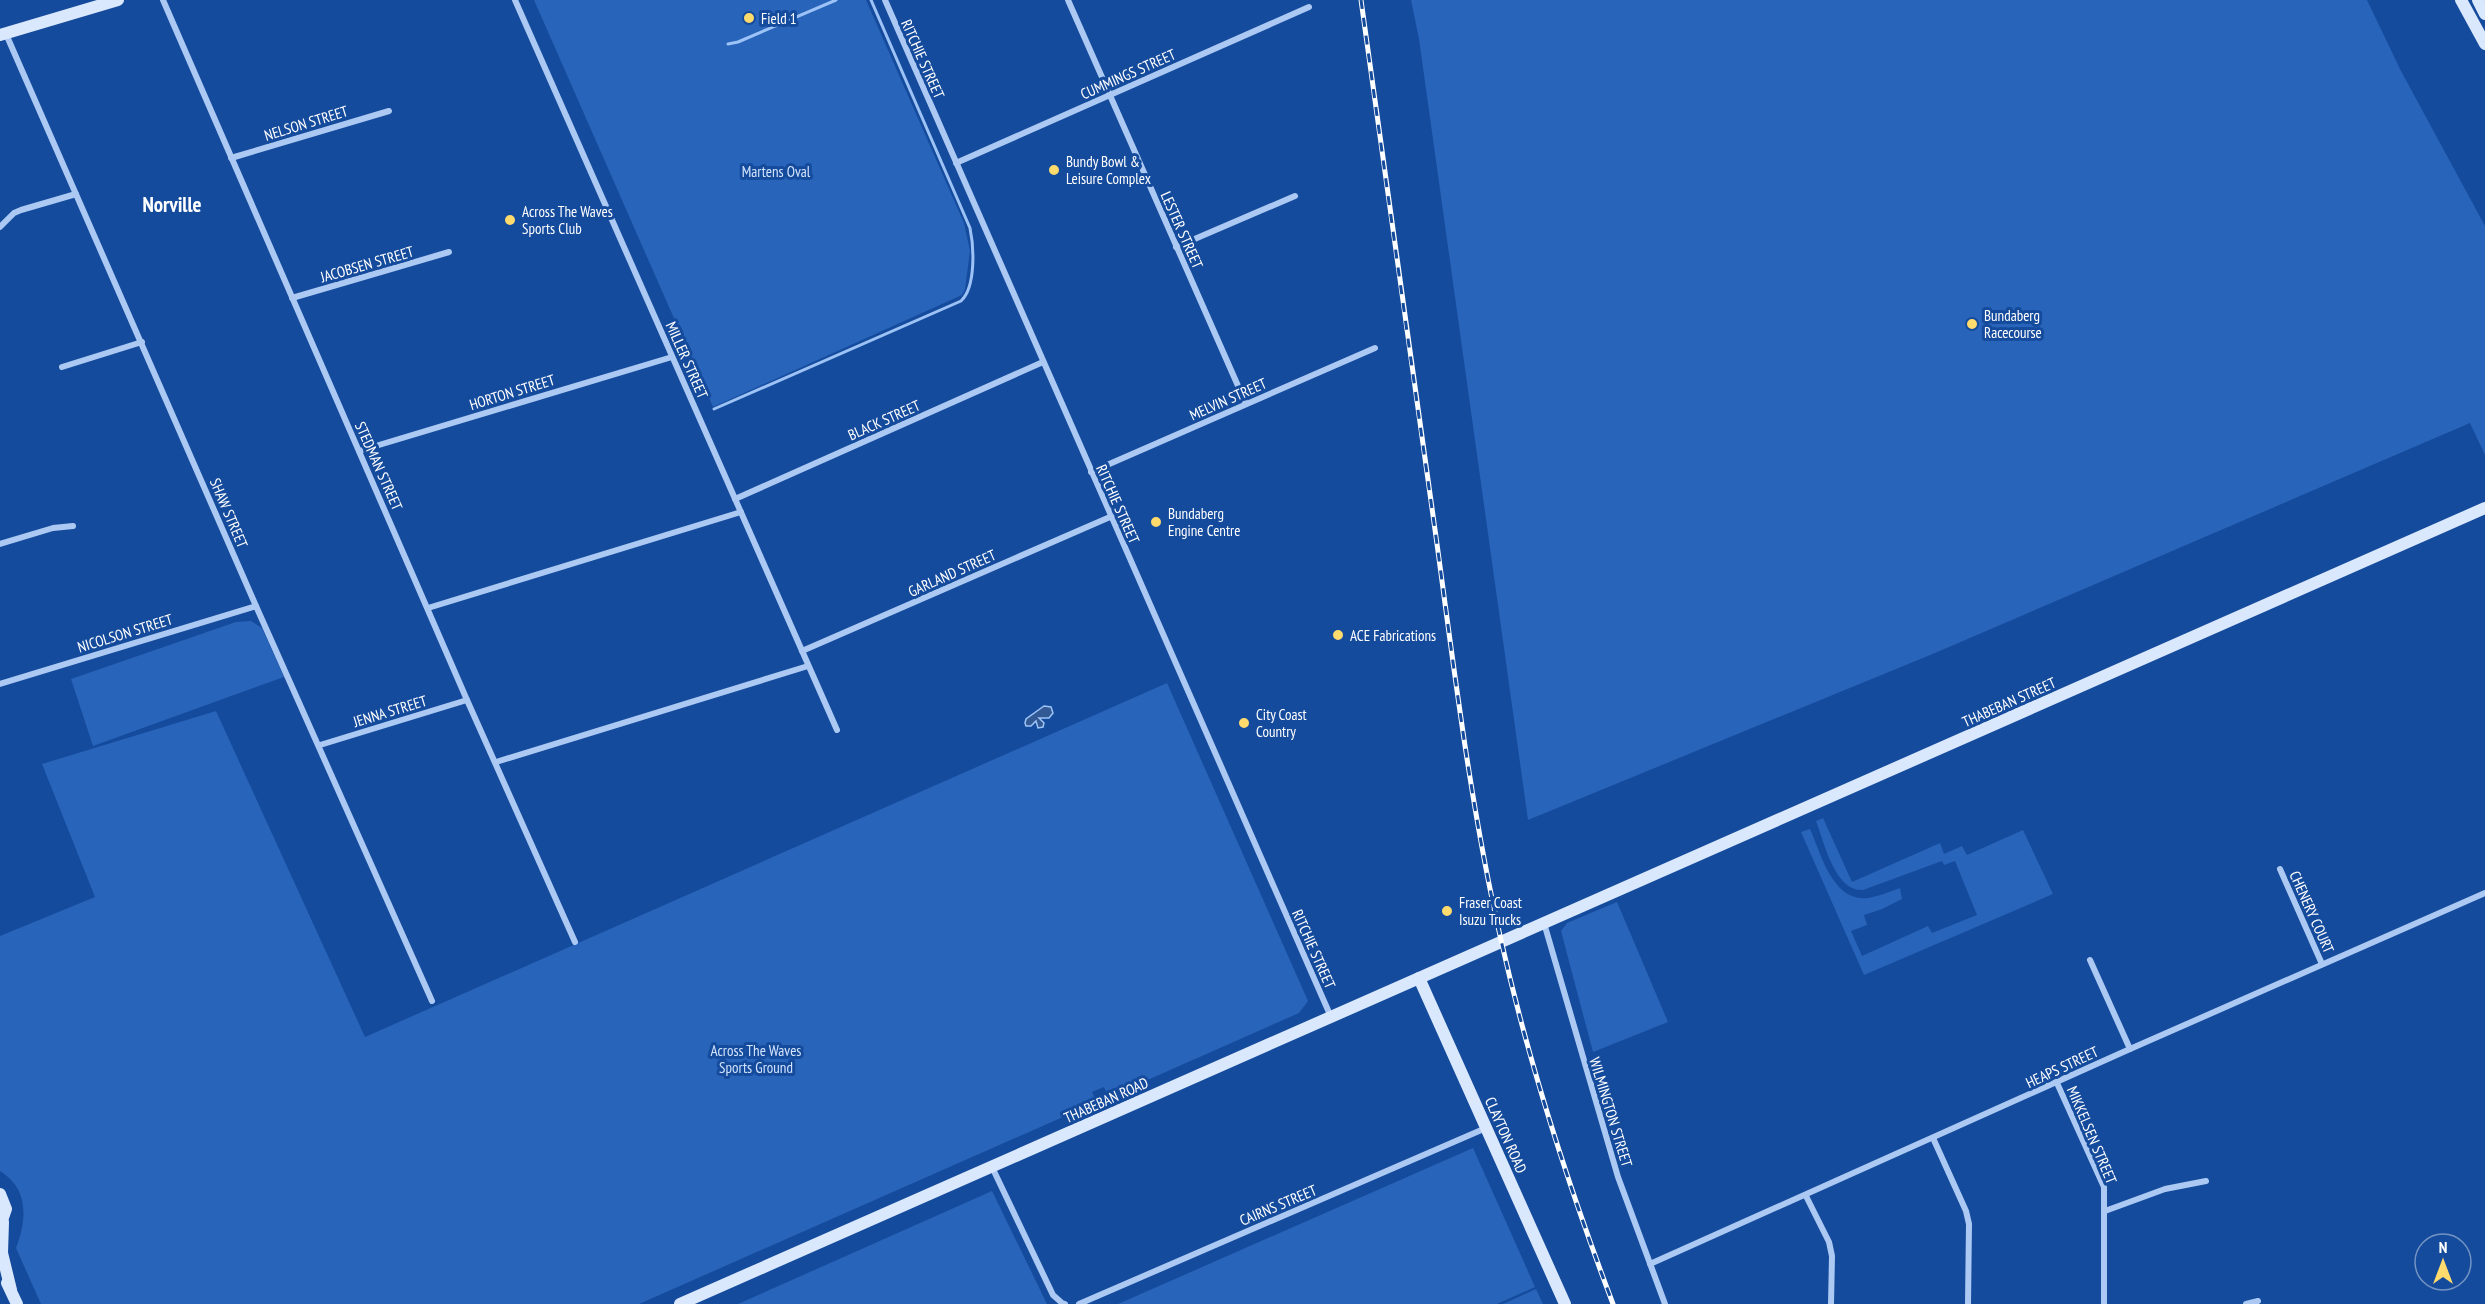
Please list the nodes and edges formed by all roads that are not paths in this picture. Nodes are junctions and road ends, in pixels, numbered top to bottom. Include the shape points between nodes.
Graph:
1 (118, 0) edge
2 (163, 0) edge
3 (515, 0) edge
4 (885, 0) edge
5 (1068, 0) edge
6 (2461, 0) edge
7 (2478, 0) edge
8 (99, 3) edge
9 (1309, 7) dead end
10 (2485, 14) edge
11 (3, 34) edge
12 (2485, 44) edge
13 (1111, 95) junction
14 (389, 111) dead end
15 (231, 158) junction
16 (956, 163) junction
17 (76, 194) junction
18 (1295, 196) dead end
19 (0, 227) edge
20 (1176, 247) junction
21 (449, 252) dead end
22 (292, 298) junction
23 (142, 342) junction
24 (1375, 348) dead end
25 (672, 357) junction
26 (1043, 362) junction
27 (62, 367) dead end
28 (1246, 404) junction
29 (359, 451) junction
30 (1091, 472) junction
31 (735, 499) junction
32 (2485, 508) edge
33 (741, 512) junction
34 (1110, 517) junction
35 (73, 526) dead end
36 (0, 544) edge
37 (256, 606) junction
38 (428, 609) junction
39 (802, 651) junction
40 (808, 666) junction
41 (0, 684) edge
42 (467, 700) junction
43 (837, 730) dead end
44 (320, 745) junction
45 (496, 762) junction
46 (2280, 869) dead end
47 (2485, 893) edge
48 (1544, 923) junction
49 (575, 942) dead end
50 (2090, 960) dead end
51 (2322, 964) junction
52 (1419, 978) junction
53 (432, 1001) dead end
54 (1331, 1017) junction
55 (2130, 1049) junction
56 (2057, 1083) junction
57 (1486, 1128) junction
58 (1933, 1138) junction
59 (992, 1167) junction
60 (2206, 1181) dead end
61 (0, 1194) edge
62 (1806, 1196) junction
63 (2104, 1211) junction
64 (2, 1224) edge
65 (1650, 1264) junction
66 (0, 1272) edge
67 (11, 1290) junction
68 (2258, 1301) dead end
69 (17, 1304) edge
70 (680, 1304) edge
71 (1065, 1304) edge
72 (1079, 1304) edge
73 (1565, 1304) edge
74 (1665, 1304) edge
75 (1831, 1304) edge
76 (1968, 1304) edge
77 (2104, 1304) edge
78 (2246, 1304) edge

1 - 8 street
2 - 15 street, STEDMAN STREET
3 - 25 street, MILLER STREET
4 - 16 street, RITCHIE STREET
5 - 13 street, LESTER STREET
6 - 12 street
7 - 10 street
8 - 11 street
9 - 13 street, CUMMINGS STREET
11 - 17 street, SHAW STREET
13 - 16 street, CUMMINGS STREET
13 - 20 street, LESTER STREET
14 - 15 street, NELSON STREET
15 - 22 street, STEDMAN STREET
16 - 26 street, RITCHIE STREET
17 - 19 street via 14,213
17 - 23 street, SHAW STREET
18 - 20 street
20 - 28 street, LESTER STREET
21 - 22 street, JACOBSEN STREET
22 - 29 street, STEDMAN STREET
23 - 27 street
23 - 37 street, SHAW STREET
24 - 28 street, MELVIN STREET
25 - 29 street, HORTON STREET
25 - 31 street, MILLER STREET
26 - 30 street, RITCHIE STREET
26 - 31 street, BLACK STREET
28 - 30 street, MELVIN STREET
29 - 38 street, STEDMAN STREET
30 - 34 street, RITCHIE STREET
31 - 33 street, MILLER STREET
32 - 48 street, THABEBAN STREET
33 - 38 street
33 - 39 street, MILLER STREET
34 - 39 street, GARLAND STREET
34 - 54 street, RITCHIE STREET
35 - 36 street
37 - 41 street, NICOLSON STREET
37 - 44 street, SHAW STREET
38 - 42 street, STEDMAN STREET
39 - 40 street, MILLER STREET
40 - 43 street, MILLER STREET
40 - 45 street
42 - 44 street, JENNA STREET
42 - 45 street, STEDMAN STREET
44 - 53 street, SHAW STREET
45 - 49 street, STEDMAN STREET
46 - 51 street, CHENERY COURT
47 - 51 street, HEAPS STREET
48 - 52 street, THABEBAN ROAD
48 - 65 street, WILMINGTON STREET via 1618,1177
50 - 55 street
51 - 55 street, HEAPS STREET
52 - 54 street, THABEBAN ROAD
52 - 57 street, CLAYTON ROAD
54 - 59 street, THABEBAN ROAD
55 - 56 street, HEAPS STREET
56 - 58 street, HEAPS STREET
56 - 63 street, MIKKELSEN STREET via 2103,1187
57 - 72 street, CAIRNS STREET
57 - 73 street, CLAYTON ROAD
58 - 62 street, HEAPS STREET
58 - 76 street via 1970,1224
59 - 70 street, THABEBAN ROAD
59 - 71 street via 1053,1295
60 - 63 street via 2165,1189
61 - 64 street via 6,1209
62 - 65 street, HEAPS STREET
62 - 75 street via 1829,1242
63 - 77 street, MIKKELSEN STREET
64 - 67 street via 2,1253
65 - 74 street, WILMINGTON STREET
66 - 67 street
67 - 69 street
68 - 78 street

